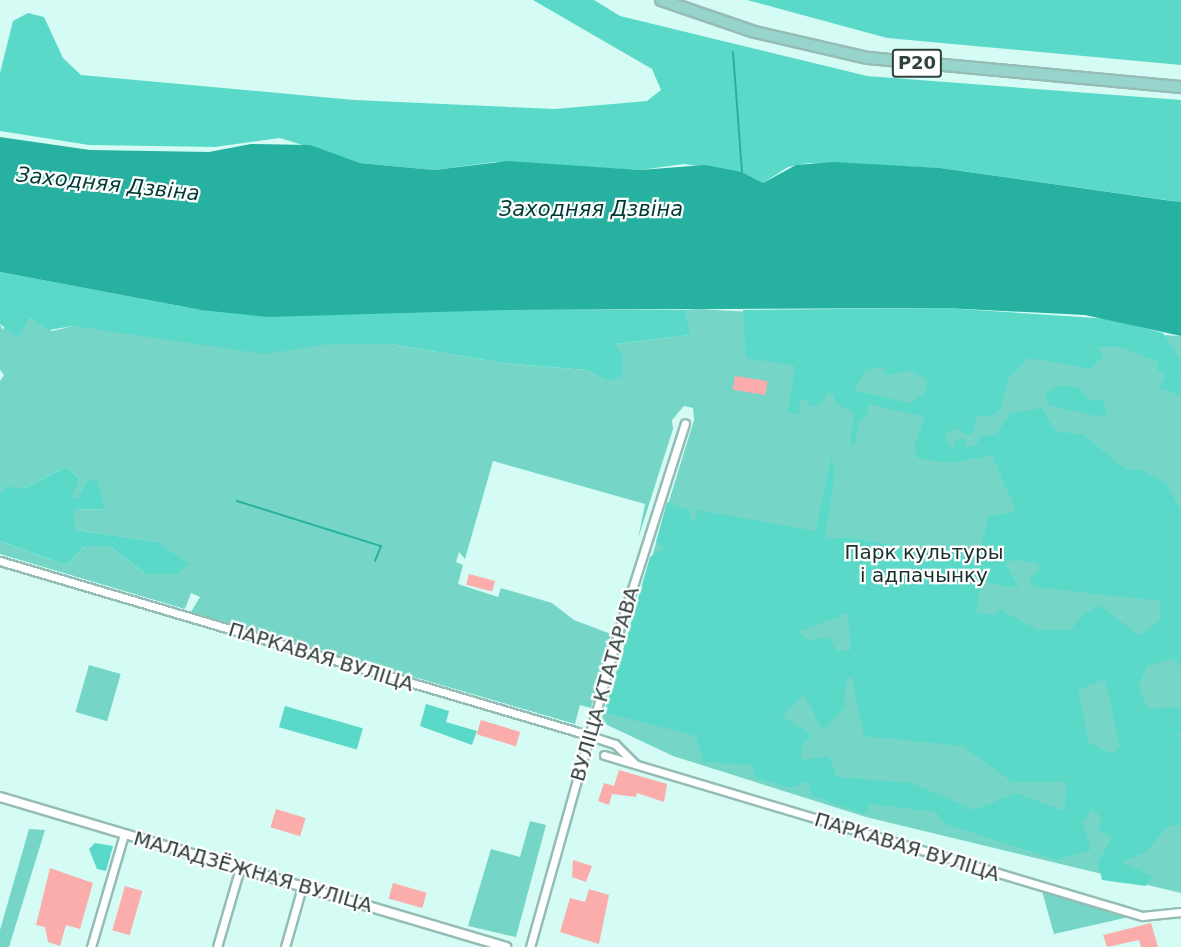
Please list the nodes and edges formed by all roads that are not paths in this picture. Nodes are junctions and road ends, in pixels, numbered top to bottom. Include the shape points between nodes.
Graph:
1 (661, 0) edge
2 (1181, 87) edge
3 (685, 423) dead end
4 (0, 561) edge
5 (590, 736) junction
6 (604, 754) dead end
7 (635, 764) junction
8 (0, 797) edge
9 (124, 834) junction
10 (240, 868) junction
11 (302, 887) junction
12 (1181, 912) edge
13 (92, 947) edge
14 (217, 947) edge
15 (285, 947) edge
16 (506, 947) edge
17 (530, 947) edge

1 - 2 main road, Р20 via 754,32 868,58
3 - 5 street, ВУЛІЦА КТАТАРАВА
4 - 5 street, ПАРКАВАЯ ВУЛІЦА
5 - 7 street, ПАРКАВАЯ ВУЛІЦА via 621,747
5 - 17 street, ВУЛІЦА КТАТАРАВА
6 - 7 street, ПАРКАВАЯ ВУЛІЦА
7 - 12 street, ПАРКАВАЯ ВУЛІЦА via 1142,916
8 - 9 street, МАЛАДЗЁЖНАЯ ВУЛІЦА
9 - 10 street, МАЛАДЗЁЖНАЯ ВУЛІЦА
9 - 13 street
10 - 11 street, МАЛАДЗЁЖНАЯ ВУЛІЦА
10 - 14 street
11 - 15 street
11 - 16 street, МАЛАДЗЁЖНАЯ ВУЛІЦА

